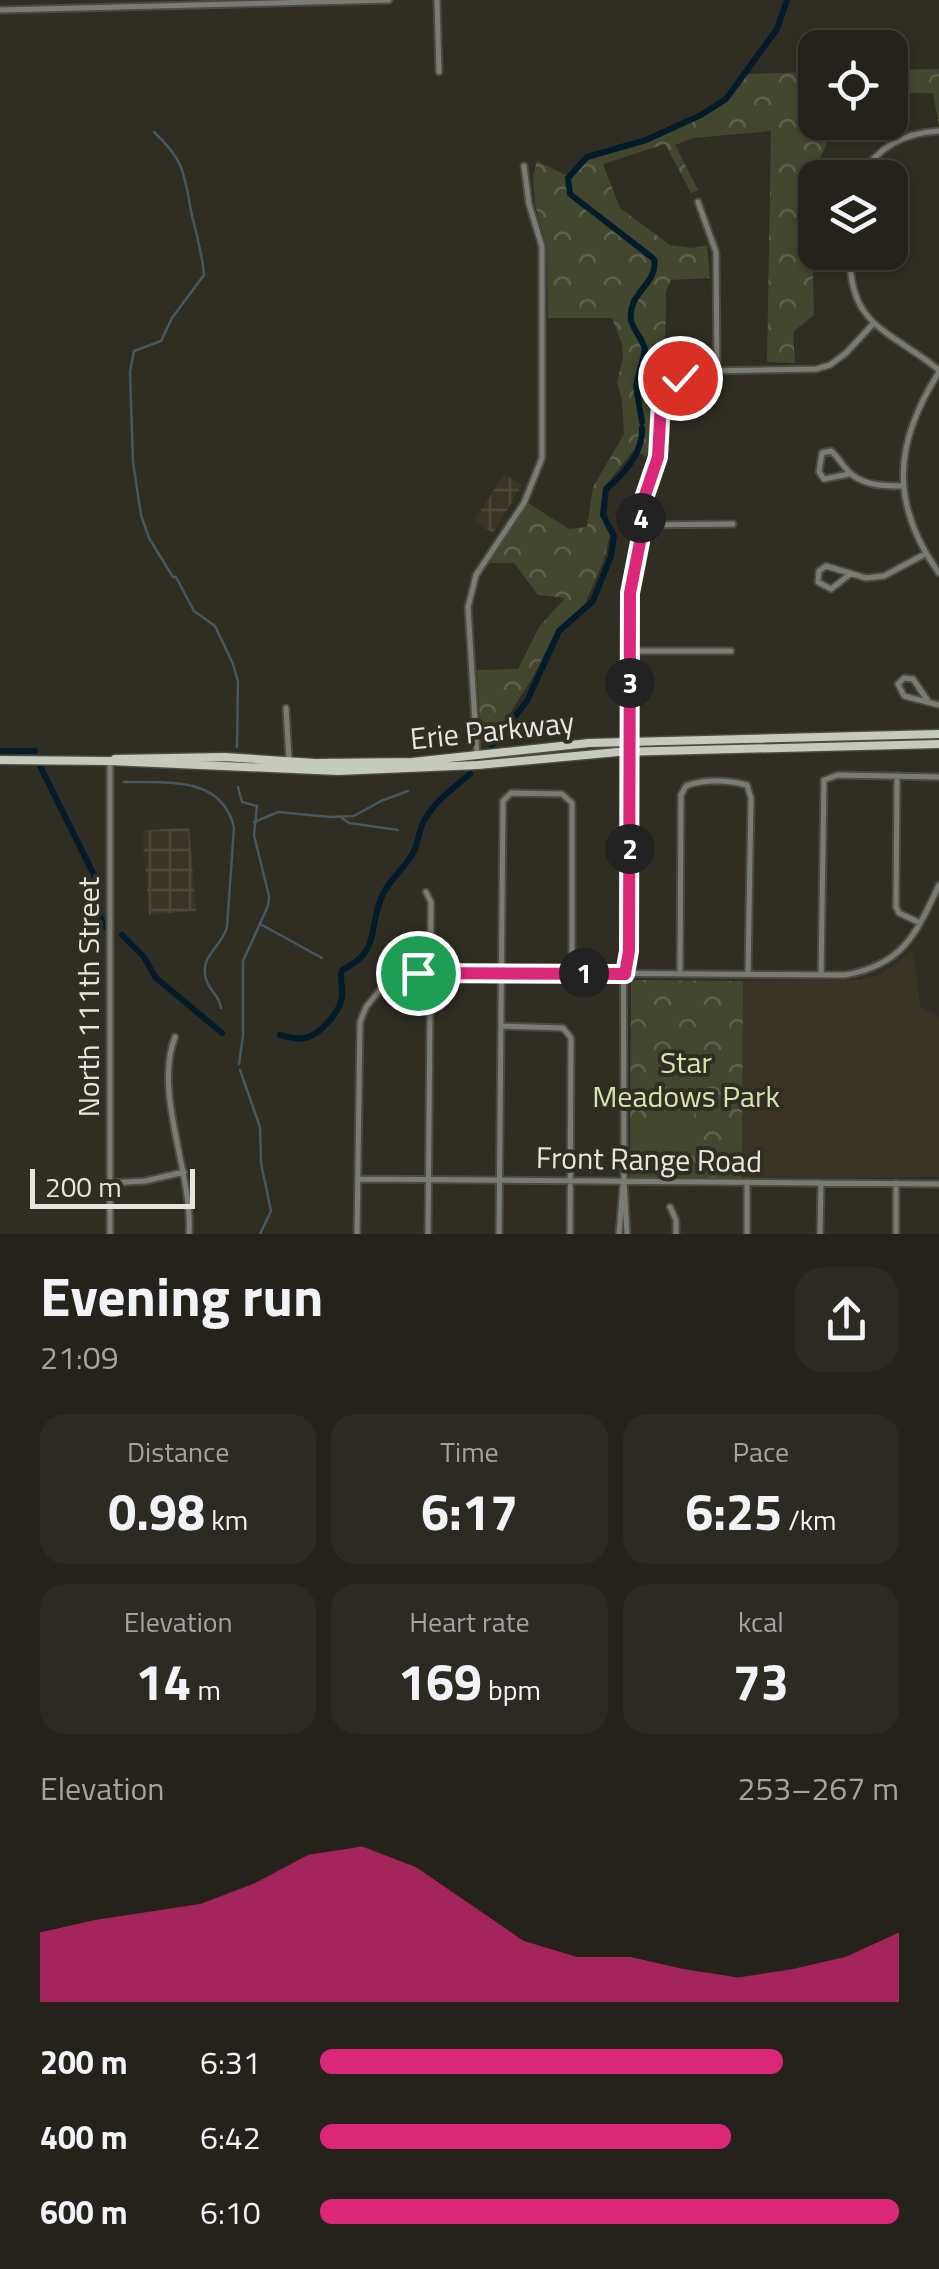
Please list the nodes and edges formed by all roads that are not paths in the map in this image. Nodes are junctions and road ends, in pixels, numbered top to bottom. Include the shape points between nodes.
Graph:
1 (52, 0) edge
2 (390, 0) edge
3 (437, 0) edge
4 (193, 2) edge
5 (53, 8) junction
6 (0, 10) edge
7 (439, 72) dead end
8 (939, 132) edge
9 (870, 160) edge
10 (524, 166) dead end
11 (698, 202) dead end
12 (851, 270) edge
13 (872, 325) junction
14 (717, 371) junction
15 (939, 371) edge
16 (849, 474) junction
17 (903, 486) junction
18 (732, 524) dead end
19 (641, 525) junction
20 (925, 554) junction
21 (939, 573) edge
22 (849, 575) junction
23 (630, 651) junction
24 (731, 651) dead end
25 (928, 701) junction
26 (939, 705) edge
27 (286, 708) dead end
28 (939, 734) edge
29 (627, 744) junction
30 (939, 744) edge
31 (0, 760) edge
32 (110, 761) junction
33 (288, 761) junction
34 (478, 761) junction
35 (897, 776) junction
36 (939, 777) edge
37 (939, 885) edge
38 (426, 892) dead end
39 (920, 923) junction
40 (430, 972) junction
41 (501, 973) junction
42 (572, 973) junction
43 (625, 974) junction
44 (680, 974) junction
45 (748, 974) junction
46 (820, 975) junction
47 (501, 1026) junction
48 (174, 1038) dead end
49 (184, 1172) junction
50 (358, 1179) junction
51 (428, 1179) junction
52 (499, 1180) junction
53 (570, 1180) junction
54 (624, 1181) junction
55 (747, 1182) junction
56 (110, 1183) junction
57 (820, 1183) junction
58 (896, 1183) junction
59 (939, 1184) edge
60 (670, 1207) dead end
61 (110, 1234) edge
62 (188, 1234) edge
63 (357, 1234) edge
64 (428, 1234) edge
65 (499, 1234) edge
66 (570, 1234) edge
67 (619, 1234) edge
68 (627, 1234) edge
69 (676, 1234) edge
70 (747, 1234) edge
71 (820, 1234) edge
72 (896, 1234) edge

1 - 5 street
2 - 4 street
3 - 7 street
4 - 5 street
5 - 6 street
8 - 9 street via 902,138
10 - 34 street via 542,247 542,458 524,502 470,589
11 - 14 street via 716,252
12 - 13 street
13 - 14 street via 830,365
13 - 15 street
14 - 19 street via 690,373 665,393
15 - 17 street via 908,434
16 - 16 street via 830,451 822,453 824,478
16 - 17 street via 878,486
17 - 20 street
18 - 19 street
19 - 23 street via 630,593
20 - 21 street
20 - 22 street via 884,576
22 - 22 street via 826,566 818,582 832,589
23 - 24 street
23 - 29 street
25 - 25 street via 913,679 898,684 904,696
25 - 26 street
27 - 33 street
28 - 29 main road, Erie Parkway
29 - 30 main road, Erie Parkway
29 - 34 main road, Erie Parkway
29 - 43 street
31 - 32 main road, Erie Parkway
32 - 33 main road, Erie Parkway
32 - 34 main road, Erie Parkway via 338,770
32 - 56 street, North 111th Street
33 - 34 main road, Erie Parkway
35 - 36 street
35 - 39 street via 896,907
35 - 46 street via 824,780
37 - 39 street
38 - 40 street
39 - 46 street via 882,965
40 - 41 street
40 - 50 street via 389,979 360,1022
40 - 51 street
41 - 42 street
41 - 42 street via 502,802 510,794 562,794 572,803
41 - 47 street
42 - 43 street
43 - 44 street
43 - 54 street
44 - 45 street
44 - 45 street via 681,795 695,782 721,782 741,783 750,792
45 - 46 street
47 - 52 street
47 - 53 street via 555,1027 571,1038
48 - 49 street via 170,1094
49 - 56 street
49 - 62 street
50 - 51 street, Front Range Road
50 - 63 street
51 - 52 street, Front Range Road
51 - 64 street
52 - 53 street, Front Range Road
52 - 65 street
53 - 54 street, Front Range Road
53 - 66 street
54 - 55 street, Front Range Road
54 - 67 street
54 - 68 street
55 - 57 street, Front Range Road
55 - 70 street
56 - 61 street, North 111th Street
57 - 58 street, Front Range Road
57 - 71 street
58 - 59 street, Front Range Road
58 - 72 street
60 - 69 street

